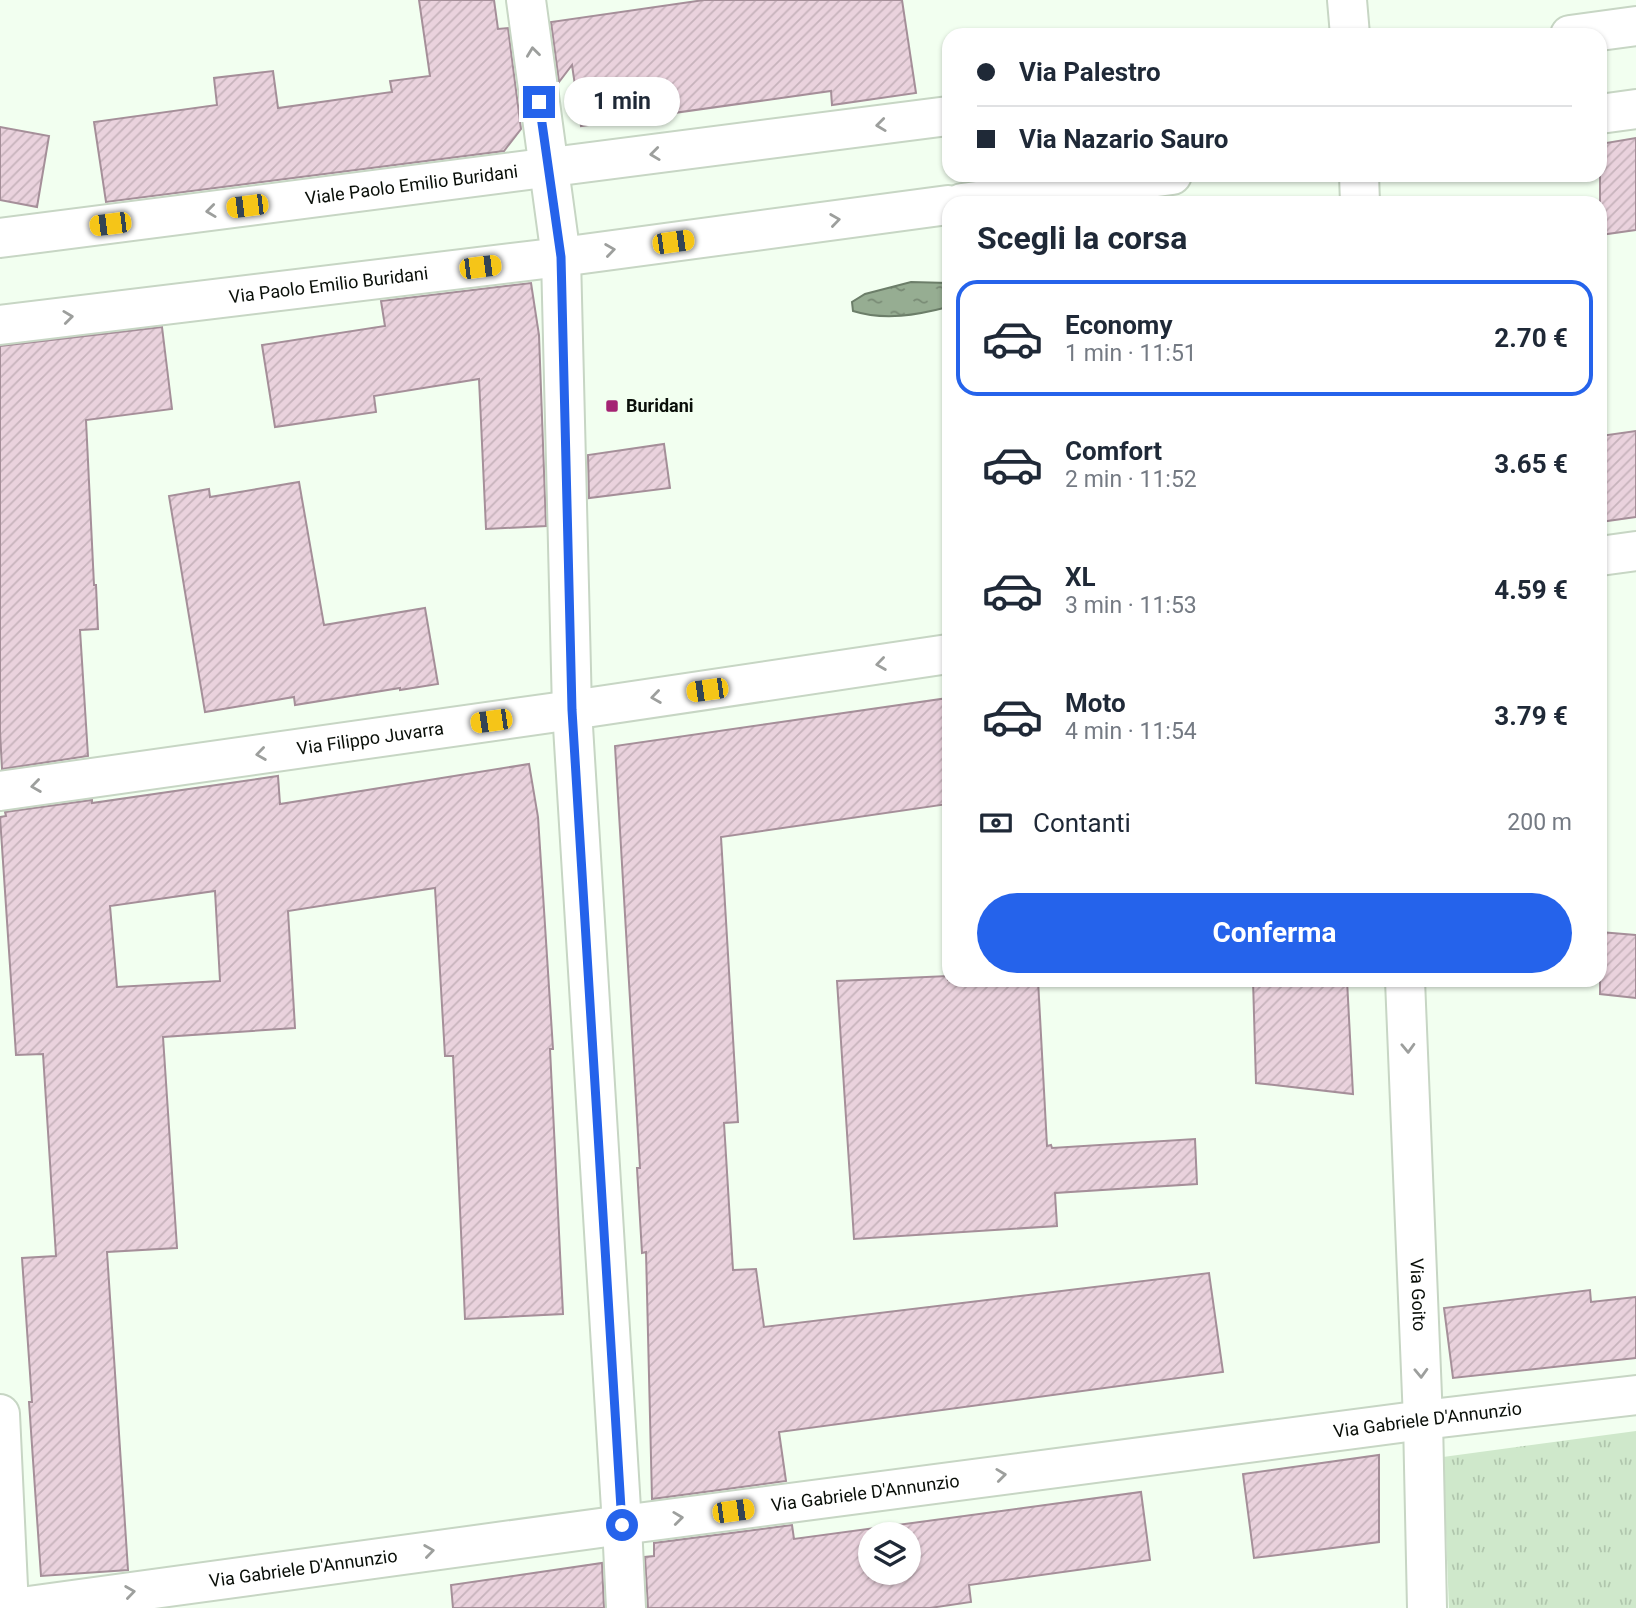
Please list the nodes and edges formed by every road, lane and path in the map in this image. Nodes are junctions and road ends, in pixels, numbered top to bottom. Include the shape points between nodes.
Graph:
1 (526, 0) edge
2 (1347, 0) edge
3 (1636, 26) edge
4 (1349, 28) edge
5 (1607, 30) edge
6 (1636, 109) edge
7 (1607, 113) edge
8 (942, 117) edge
9 (548, 168) junction
10 (1120, 182) edge
11 (1014, 196) edge
12 (942, 206) edge
13 (0, 238) edge
14 (561, 257) junction
15 (0, 325) edge
16 (1636, 551) edge
17 (1607, 555) edge
18 (942, 655) edge
19 (572, 710) junction
20 (0, 791) edge
21 (1405, 987) edge
22 (1636, 1395) edge
23 (0, 1414) edge
24 (1423, 1420) junction
25 (622, 1525) junction
26 (12, 1608) edge
27 (626, 1608) edge
28 (1427, 1608) edge

9 -> 1 street
2 - 4 street
3 - 5 street
6 - 7 street
8 -> 9 street, Viale Paolo Emilio Buridani
9 -> 13 street, Viale Paolo Emilio Buridani
9 - 14 street
10 - 11 street
14 -> 12 street, Via Paolo Emilio Buridani
15 -> 14 street, Via Paolo Emilio Buridani
14 - 19 street
16 - 17 street
18 -> 19 street, Via Filippo Juvarra
19 -> 20 street, Via Filippo Juvarra
19 - 25 street
21 -> 24 street, Via Goito
22 - 24 street, Via Gabriele D'Annunzio
23 - 26 street
25 -> 24 street, Via Gabriele D'Annunzio
24 - 28 street, Via Goito
26 -> 25 street, Via Gabriele D'Annunzio
25 - 27 street

